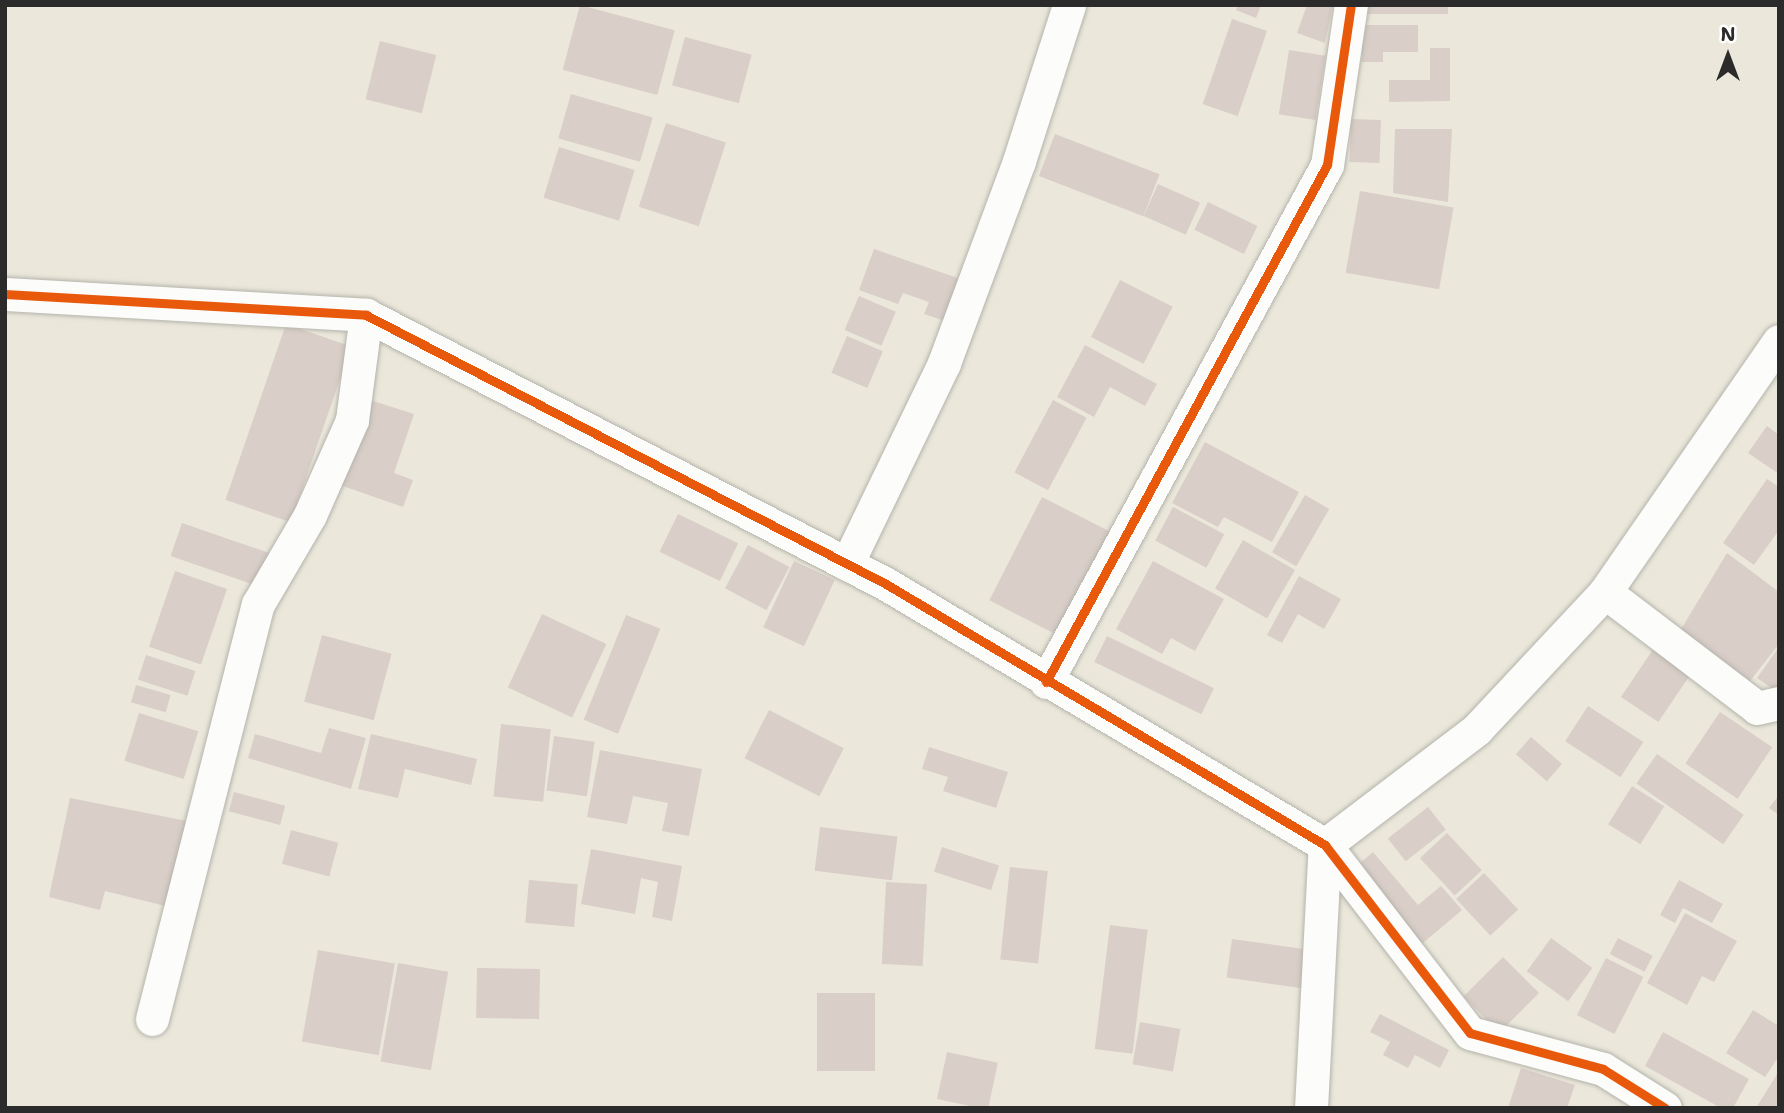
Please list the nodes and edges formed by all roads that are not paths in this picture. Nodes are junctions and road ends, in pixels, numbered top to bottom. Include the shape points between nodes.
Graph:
1 (1069, 5) edge
2 (1351, 5) edge
3 (5, 293) edge
4 (366, 315) junction
5 (1779, 341) edge
6 (847, 564) junction
7 (1605, 592) junction
8 (1046, 682) junction
9 (1779, 703) edge
10 (1325, 845) junction
11 (152, 1019) dead end
12 (1311, 1108) edge
13 (1665, 1108) edge

1 - 6 street via 1020,161 944,363
2 - 8 street via 1327,165
3 - 4 street
4 - 6 street
4 - 11 street via 352,420 310,515 258,604
5 - 7 street
6 - 8 street
7 - 9 street via 1757,708
7 - 10 street via 1477,729
8 - 10 street
10 - 12 street
10 - 13 street via 1470,1032 1603,1069

